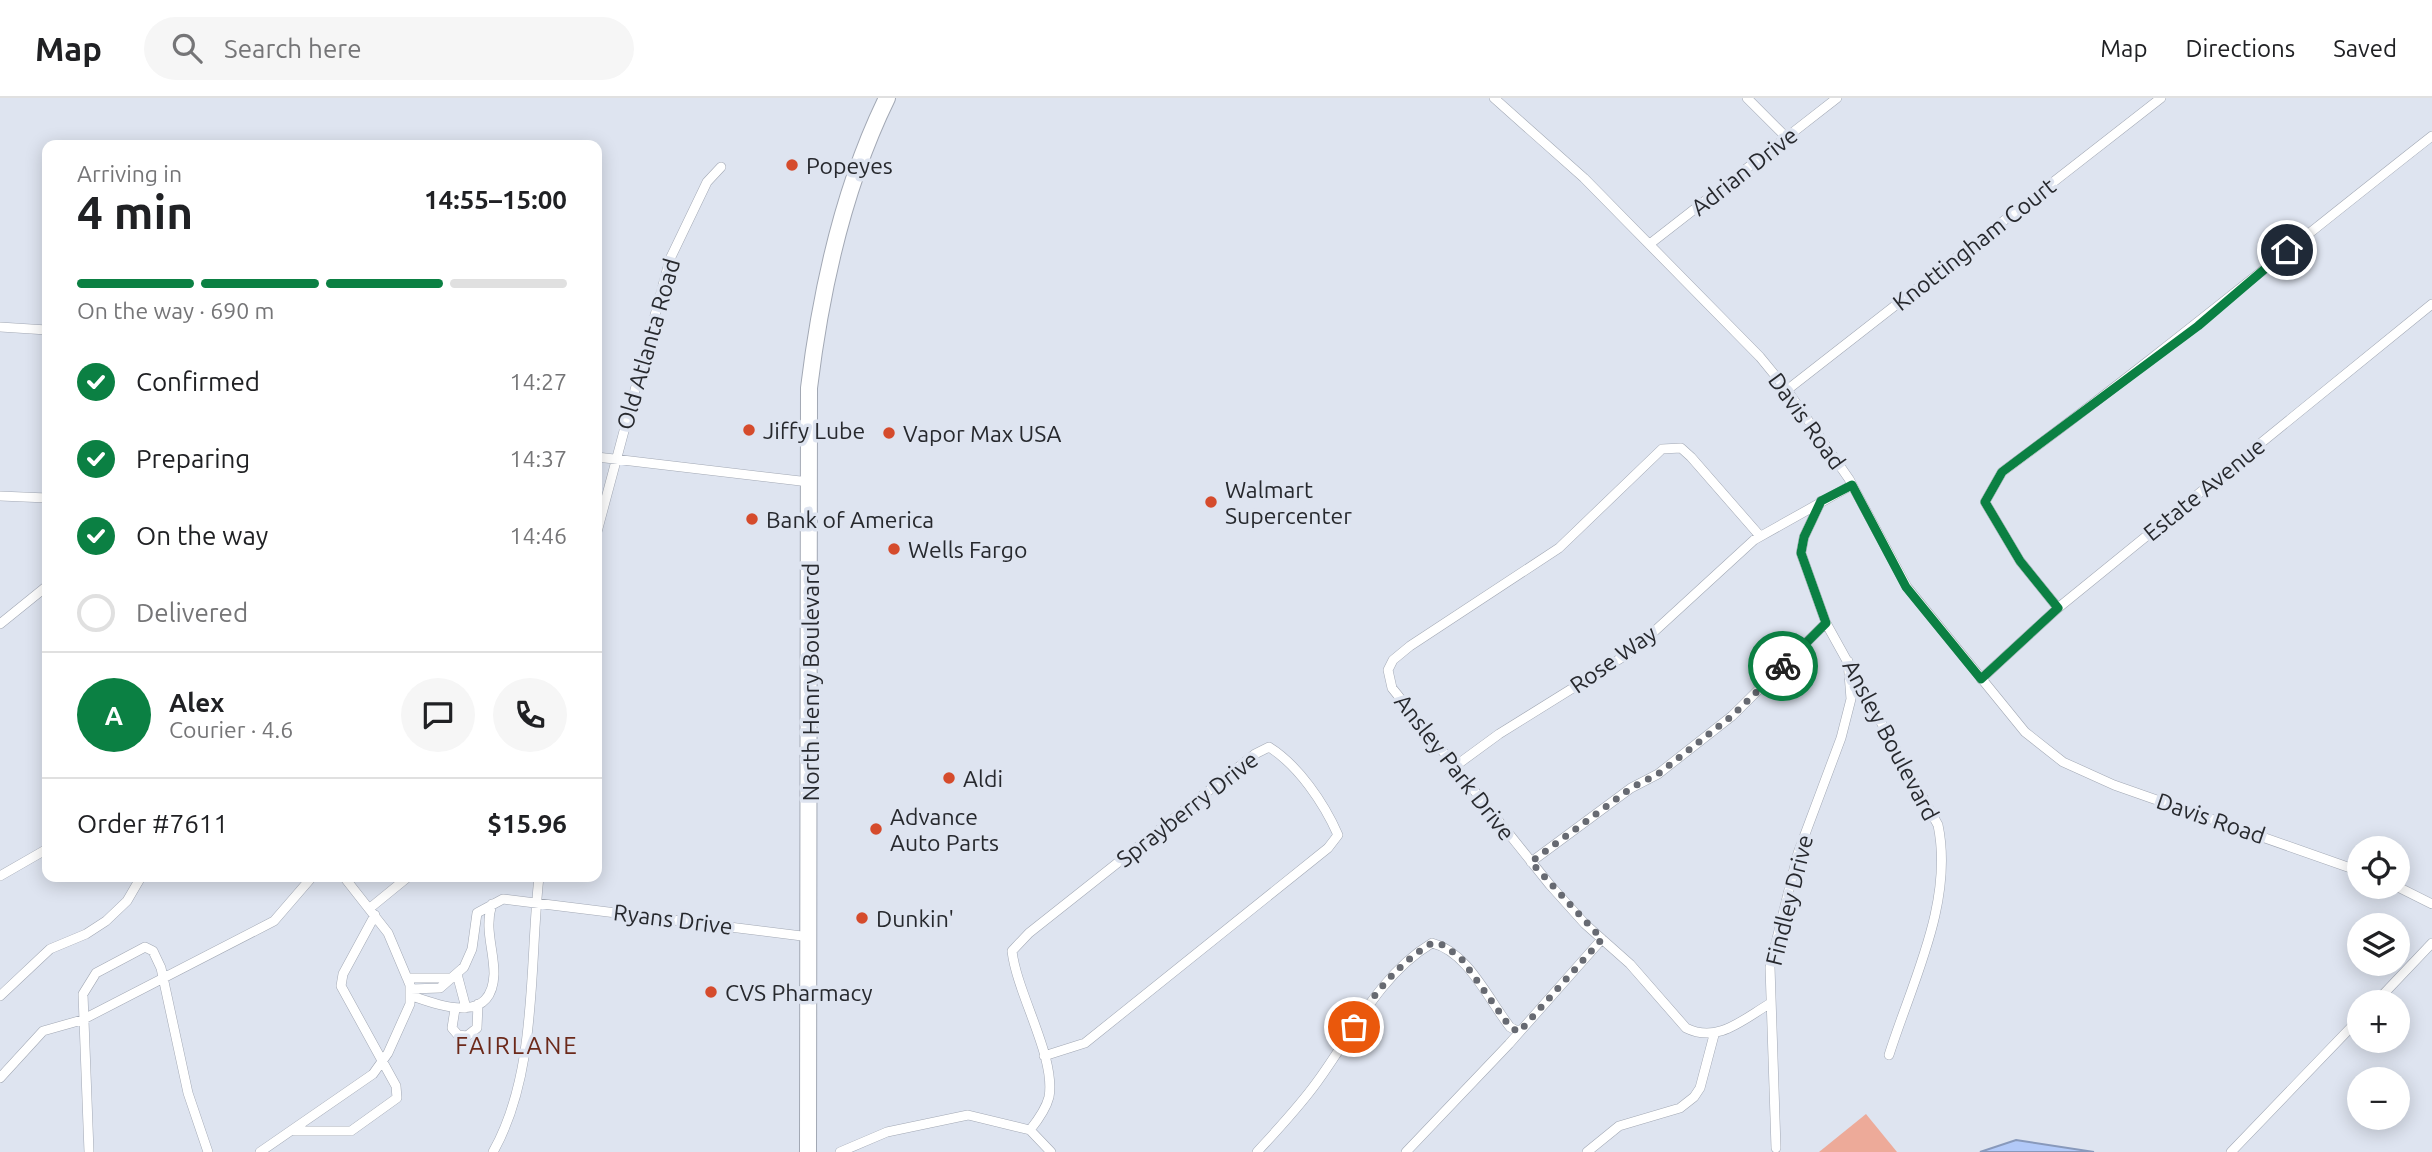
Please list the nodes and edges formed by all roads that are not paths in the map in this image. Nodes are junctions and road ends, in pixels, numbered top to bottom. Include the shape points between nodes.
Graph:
1 (887, 98) edge
2 (1494, 98) edge
3 (1747, 98) edge
4 (1837, 98) edge
5 (2161, 98) edge
6 (2432, 136) edge
7 (1786, 137) junction
8 (720, 167) dead end
9 (1651, 243) junction
10 (2432, 304) edge
11 (1, 327) edge
12 (42, 330) edge
13 (1787, 390) junction
14 (602, 458) edge
15 (615, 460) junction
16 (809, 482) junction
17 (1852, 485) junction
18 (0, 496) edge
19 (42, 498) edge
20 (1821, 501) junction
21 (602, 512) edge
22 (1760, 536) junction
23 (42, 590) edge
24 (2058, 608) junction
25 (1826, 623) junction
26 (0, 624) edge
27 (1848, 659) junction
28 (1981, 679) junction
29 (1454, 767) junction
30 (42, 852) edge
31 (1531, 862) junction
32 (2347, 867) edge
33 (0, 876) edge
34 (138, 882) edge
35 (308, 882) edge
36 (348, 882) edge
37 (400, 882) edge
38 (538, 882) edge
39 (2410, 893) edge
40 (536, 901) junction
41 (492, 904) junction
42 (2432, 904) edge
43 (372, 912) junction
44 (810, 937) junction
45 (1602, 939) junction
46 (2432, 943) edge
47 (455, 976) junction
48 (164, 978) junction
49 (407, 978) junction
50 (2387, 990) edge
51 (411, 993) junction
52 (0, 996) edge
53 (1771, 1003) junction
54 (478, 1004) junction
55 (455, 1009) junction
56 (466, 1009) junction
57 (82, 1020) junction
58 (2347, 1031) edge
59 (1519, 1032) junction
60 (1714, 1035) junction
61 (1889, 1055) dead end
62 (1044, 1056) junction
63 (382, 1063) junction
64 (0, 1078) edge
65 (293, 1130) junction
66 (1030, 1130) junction
67 (1776, 1148) dead end
68 (89, 1152) edge
69 (208, 1152) edge
70 (260, 1152) edge
71 (492, 1152) edge
72 (808, 1152) edge
73 (840, 1152) edge
74 (1051, 1152) edge
75 (1257, 1152) edge
76 (1406, 1152) edge
77 (1587, 1152) edge
78 (2231, 1152) edge

1 - 16 highway, North Henry Boulevard via 860,159 823,291 809,388
2 - 9 street, Davis Road
3 - 7 street
4 - 7 street, Adrian Drive
5 - 13 street, Knottingham Court
6 - 24 street via 2198,326 2002,472 1985,502 2020,561
7 - 9 street, Adrian Drive
8 - 15 street, Old Atlanta Road via 707,182 670,259
9 - 13 street, Davis Road
10 - 24 street, Estate Avenue
11 - 12 street
13 - 17 street, Davis Road
14 - 15 street
15 - 16 street
15 - 21 street, Old Atlanta Road
16 - 44 highway, North Henry Boulevard
17 - 20 street
17 - 28 street, Davis Road via 1906,587
18 - 19 street
20 - 22 street
20 - 25 street, Ansley Boulevard via 1801,553
22 - 29 street, Rose Way via 1634,650
22 - 29 street, Ansley Park Drive via 1681,448 1662,449 1654,455 1559,548 1393,660 1388,670 1392,688
23 - 26 street
24 - 28 street, Estate Avenue
25 - 27 street, Ansley Boulevard
25 - 31 street via 1732,716
27 - 53 street, Findley Drive via 1850,699 1780,921 1770,967
27 - 61 street, Ansley Boulevard via 1918,784 1938,825 1944,850 1935,913
28 - 32 street, Davis Road via 2025,732 2063,762 2114,785
29 - 31 street, Ansley Park Drive
30 - 33 street
31 - 45 street, Ansley Park Drive
34 - 52 street via 106,922 50,949
35 - 48 street via 274,921
36 - 43 street
37 - 43 street
38 - 40 street
39 - 42 street
40 - 41 street, Ryans Drive via 503,899
40 - 44 street, Ryans Drive
40 - 71 street via 531,1004 523,1058 512,1104
41 - 47 street via 477,913 470,956
41 - 54 street via 488,928 494,975 488,994
43 - 49 street via 388,933
43 - 63 street via 341,986
44 - 72 highway, North Henry Boulevard
45 - 59 street
45 - 60 street, Ansley Park Drive via 1686,1028
46 - 50 street
47 - 49 street
47 - 51 street via 440,988
47 - 56 street
48 - 57 street
48 - 57 street via 153,951 142,947 91,978 83,994
48 - 69 street via 188,1093
49 - 51 street
51 - 55 street
51 - 63 street
53 - 60 street
53 - 67 street, Findley Drive
54 - 55 street via 477,1028 467,1036 452,1028
54 - 56 street
55 - 56 street
57 - 64 street via 38,1034
57 - 68 street
58 - 78 street
59 - 75 street via 1510,1027 1455,953 1432,943 1380,988 1317,1082
59 - 76 street
60 - 77 street via 1694,1097 1680,1108 1619,1126
62 - 62 street, Sprayberry Drive via 1085,1043 1328,848 1338,835 1330,817 1284,757 1269,747 1255,754 1012,951 1014,973
62 - 66 street, Sprayberry Drive via 1049,1096
63 - 65 street
63 - 65 street via 398,1092 393,1103 351,1131
65 - 70 street
66 - 73 street via 968,1115 887,1132
66 - 74 street

